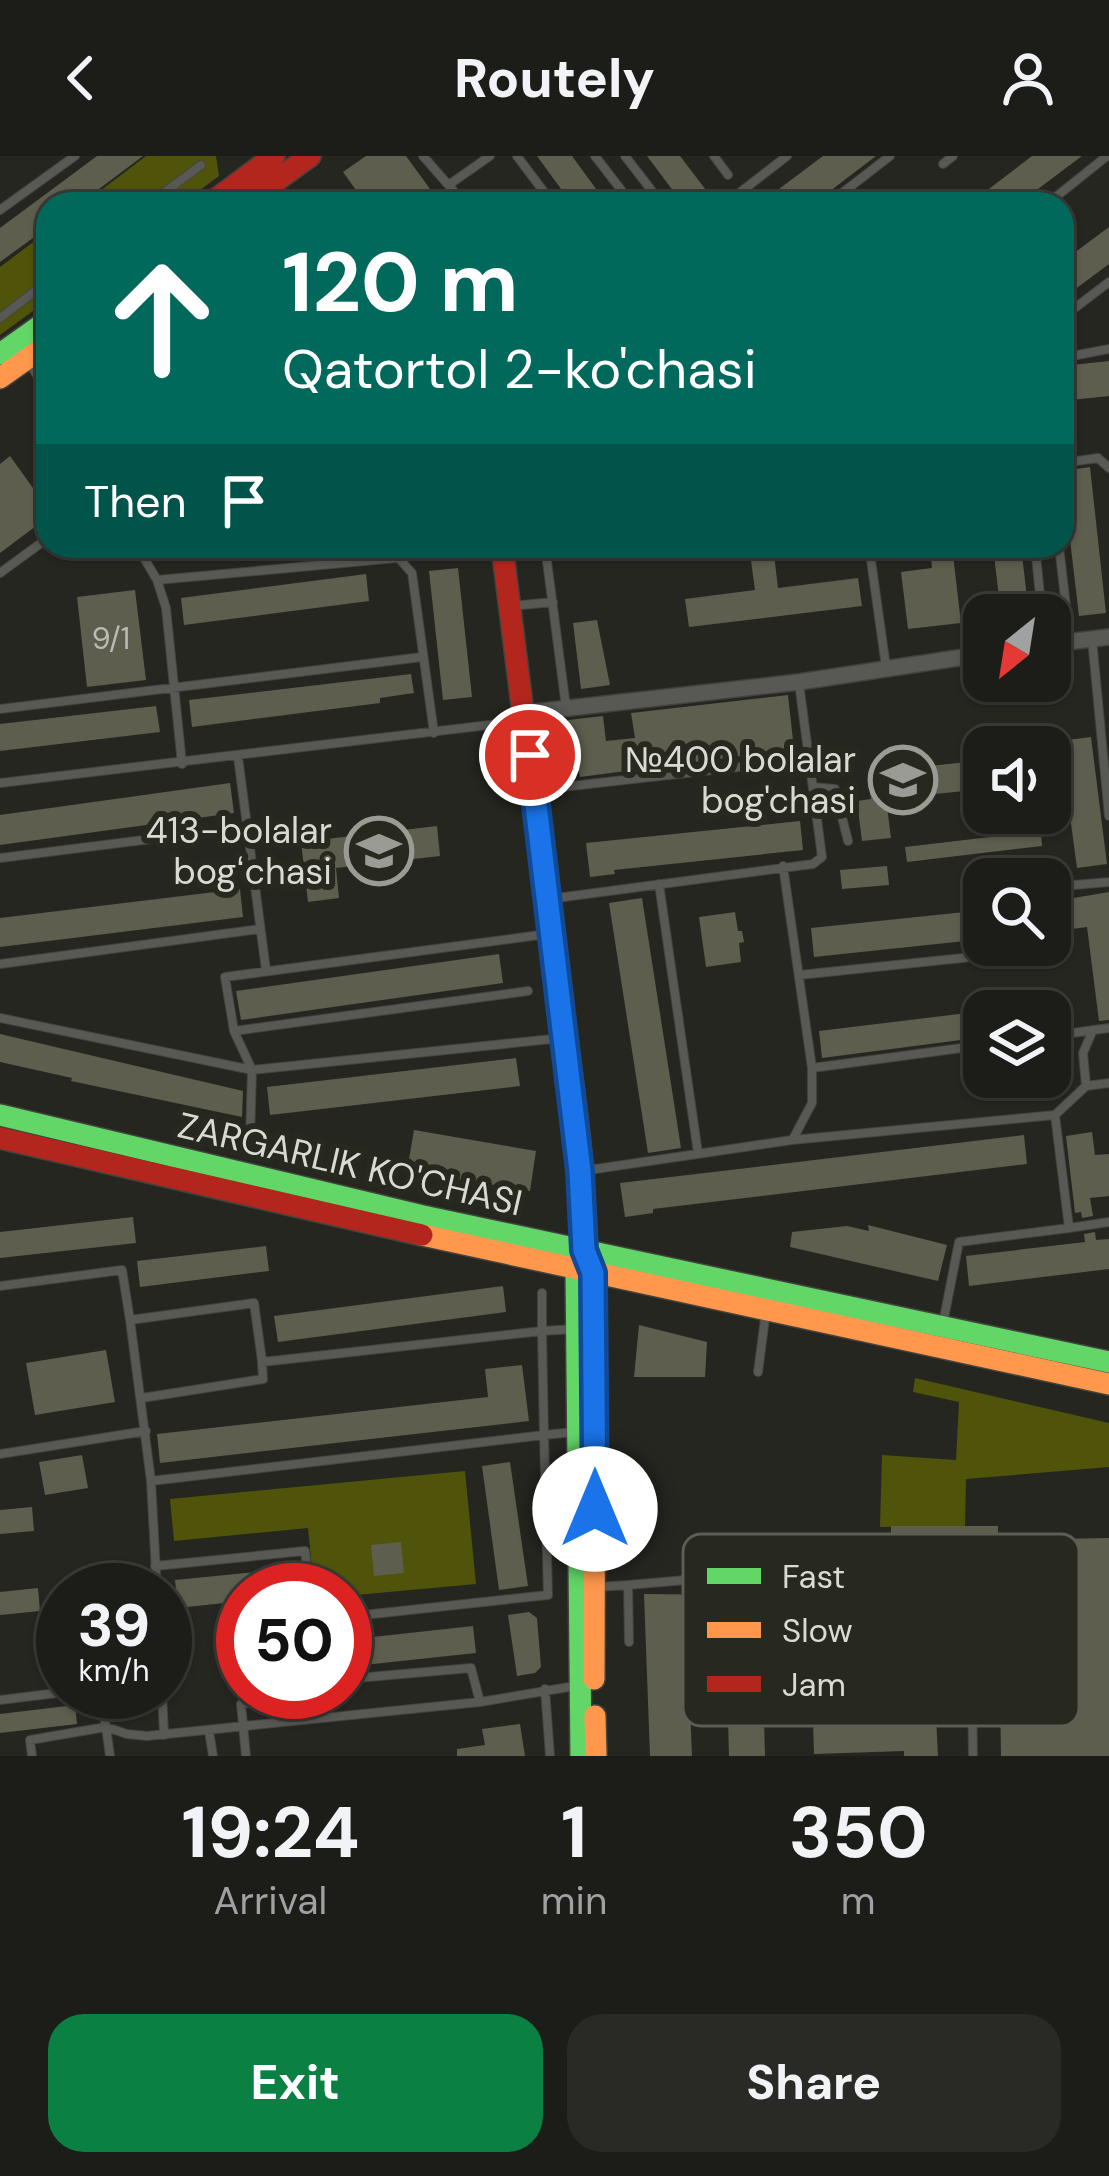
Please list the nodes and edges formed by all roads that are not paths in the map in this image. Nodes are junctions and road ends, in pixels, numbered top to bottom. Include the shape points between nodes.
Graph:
1 (75, 156) edge
2 (423, 156) edge
3 (490, 156) edge
4 (517, 156) edge
5 (595, 156) edge
6 (625, 156) edge
7 (714, 156) edge
8 (787, 156) edge
9 (890, 156) edge
10 (953, 156) edge
11 (1107, 156) edge
12 (293, 160) edge
13 (943, 164) dead end
14 (201, 165) dead end
15 (261, 175) edge
16 (728, 175) dead end
17 (450, 184) junction
18 (165, 192) edge
19 (231, 192) edge
20 (456, 192) edge
21 (544, 192) edge
22 (623, 192) edge
23 (653, 192) edge
24 (740, 192) edge
25 (844, 192) edge
26 (1062, 192) edge
27 (0, 210) edge
28 (1109, 283) edge
29 (36, 290) edge
30 (1074, 309) edge
31 (0, 318) edge
32 (36, 331) edge
33 (1109, 349) edge
34 (14, 352) edge
35 (1074, 356) edge
36 (0, 378) edge
37 (36, 379) edge
38 (1074, 462) edge
39 (1109, 468) edge
40 (36, 547) edge
41 (144, 558) edge
42 (397, 558) joint
43 (504, 558) edge
44 (547, 558) edge
45 (870, 558) edge
46 (1036, 558) edge
47 (1060, 558) edge
48 (0, 573) edge
49 (157, 580) junction
50 (1040, 594) edge
51 (1064, 594) edge
52 (553, 602) junction
53 (510, 606) junction
54 (1101, 638) edge
55 (1071, 642) edge
56 (422, 657) junction
57 (963, 657) edge
58 (886, 668) junction
59 (799, 682) junction
60 (174, 688) junction
61 (566, 708) junction
62 (0, 710) edge
63 (525, 717) junction
64 (434, 733) junction
65 (238, 757) junction
66 (810, 759) junction
67 (182, 764) junction
68 (0, 783) edge
69 (814, 787) junction
70 (534, 790) junction
71 (1109, 816) edge
72 (248, 826) junction
73 (848, 841) dead end
74 (0, 858) edge
75 (784, 866) junction
76 (1109, 882) edge
77 (659, 884) junction
78 (1074, 885) dead end
79 (548, 899) junction
80 (260, 929) junction
81 (552, 934) junction
82 (963, 958) edge
83 (0, 964) edge
84 (266, 970) junction
85 (799, 975) junction
86 (528, 991) dead end
87 (0, 1018) edge
88 (1109, 1028) edge
89 (1093, 1030) junction
90 (234, 1031) junction
91 (1071, 1033) edge
92 (564, 1038) junction
93 (963, 1048) edge
94 (812, 1068) junction
95 (252, 1070) junction
96 (1109, 1082) edge
97 (1086, 1086) junction
98 (0, 1115) edge
99 (1055, 1115) junction
100 (0, 1138) edge
101 (792, 1140) junction
102 (250, 1141) dead end
103 (698, 1153) junction
104 (580, 1171) junction
105 (1109, 1222) edge
106 (1069, 1228) junction
107 (584, 1264) junction
108 (0, 1286) edge
109 (542, 1293) dead end
110 (766, 1310) junction
111 (130, 1320) junction
112 (942, 1324) junction
113 (577, 1329) junction
114 (542, 1331) junction
115 (262, 1362) junction
116 (1109, 1362) edge
117 (758, 1372) dead end
118 (1109, 1384) edge
119 (142, 1398) junction
120 (146, 1431) junction
121 (586, 1431) junction
122 (544, 1435) junction
123 (0, 1454) edge
124 (151, 1481) junction
125 (155, 1563) edge
126 (185, 1563) edge
127 (306, 1563) edge
128 (683, 1580) edge
129 (628, 1585) junction
130 (595, 1588) junction
131 (372, 1614) edge
132 (628, 1642) dead end
133 (372, 1677) edge
134 (587, 1685) junction
135 (545, 1689) junction
136 (36, 1696) edge
137 (0, 1700) edge
138 (479, 1702) junction
139 (105, 1719) edge
140 (163, 1719) edge
141 (243, 1719) edge
142 (106, 1726) junction
143 (973, 1726) edge
144 (243, 1727) junction
145 (209, 1731) junction
146 (164, 1735) junction
147 (32, 1756) edge
148 (110, 1756) edge
149 (213, 1756) edge
150 (246, 1756) edge
151 (550, 1756) edge
152 (581, 1756) edge
153 (596, 1756) edge
154 (974, 1756) edge

1 - 27 lane
2 - 17 lane
3 - 17 lane
4 - 21 lane
5 - 22 lane
6 - 23 lane
7 - 16 lane
8 - 24 lane
9 - 25 lane
10 - 13 lane
11 - 26 lane
12 - 15 main road
14 - 18 lane
15 - 19 main road
17 - 20 lane
28 - 30 lane
29 - 31 lane
32 - 34 main road
33 - 35 lane
34 - 36 main road
34 - 37 lane
38 - 39 lane via 1098,458
40 - 48 lane
41 - 49 lane
42 - 49 lane
42 - 56 lane via 412,573
43 - 53 main road
44 - 52 lane
45 - 58 lane
46 - 50 lane
47 - 51 lane
49 - 60 lane
52 - 53 lane
52 - 61 lane
53 - 63 main road
54 - 55 street
54 - 71 lane
56 - 60 lane
56 - 64 lane
57 - 58 street
58 - 59 street
59 - 61 street
59 - 66 lane
60 - 62 lane
60 - 67 lane
61 - 63 street
63 - 64 lane
63 - 70 main road
64 - 65 lane
65 - 67 lane
65 - 72 lane
66 - 69 lane
66 - 70 lane
67 - 68 lane
69 - 73 lane via 835,789
69 - 75 lane via 822,857
70 - 79 main road
72 - 74 lane
72 - 80 lane
75 - 77 lane
75 - 85 lane
76 - 78 lane
77 - 79 lane
77 - 103 lane
79 - 81 main road
80 - 83 lane
80 - 84 lane
81 - 84 lane
81 - 92 main road
82 - 85 lane
84 - 90 lane via 225,977
85 - 94 lane
86 - 90 lane
87 - 95 lane
88 - 89 lane
89 - 91 lane
89 - 97 lane via 1084,1053
90 - 95 lane
92 - 95 lane
92 - 104 main road
93 - 94 lane
94 - 101 lane via 812,1103
95 - 102 lane
96 - 97 lane
97 - 99 lane
98 - 107 main road, ZARGARLIK KO'CHASI via 423,1216
99 - 101 lane
99 - 106 lane
100 - 107 main road, ZARGARLIK KO'CHASI
101 - 103 lane
103 - 104 lane
104 - 107 main road
105 - 106 lane
106 - 112 lane via 959,1242
107 - 110 main road, ZARGARLIK KO'CHASI
107 - 112 main road, ZARGARLIK KO'CHASI
107 - 113 main road
107 - 121 main road
108 - 111 lane via 122,1270
109 - 114 lane
110 - 117 lane
110 - 118 main road, ZARGARLIK KO'CHASI
111 - 115 lane via 254,1303
111 - 119 lane
112 - 116 main road, ZARGARLIK KO'CHASI
113 - 114 lane
113 - 121 main road
114 - 115 lane
114 - 122 lane
115 - 119 lane via 263,1379
119 - 120 lane
120 - 123 lane
120 - 124 lane
121 - 122 lane
121 - 130 main road
121 - 134 main road
122 - 124 lane
122 - 131 lane via 548,1595
124 - 125 lane
126 - 127 lane via 305,1551
128 - 129 lane
129 - 130 lane
129 - 132 lane
130 - 134 main road
133 - 138 lane via 471,1669
134 - 135 lane
134 - 152 main road
134 - 153 main road
135 - 138 lane
135 - 151 lane
136 - 137 lane
138 - 144 lane
139 - 142 lane
140 - 146 lane
141 - 144 lane
142 - 146 lane
142 - 147 lane via 30,1740
142 - 148 lane
143 - 154 lane
144 - 145 lane
144 - 150 lane
145 - 146 lane
145 - 149 lane

